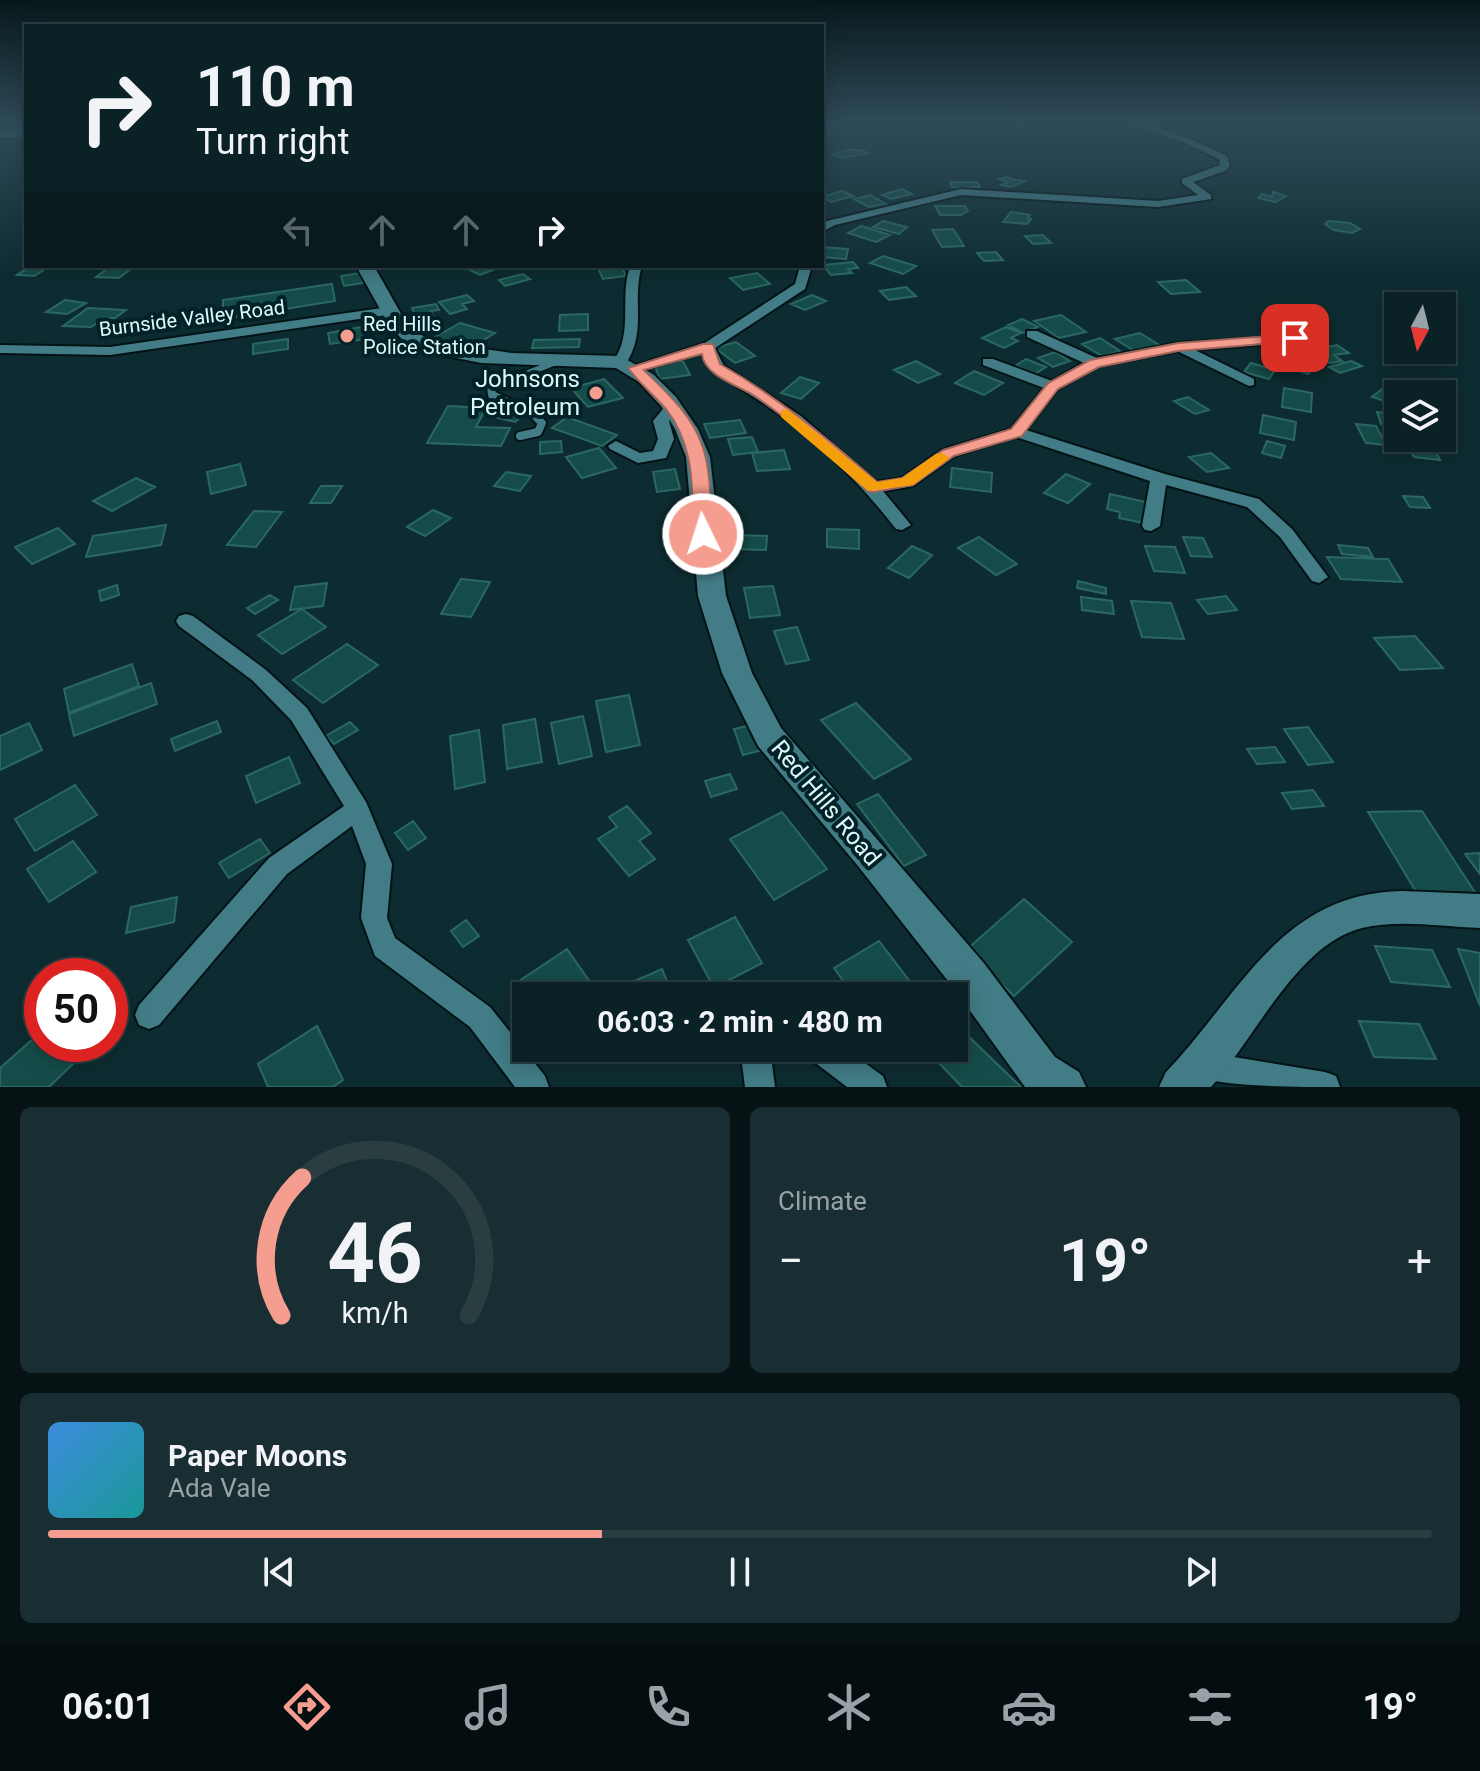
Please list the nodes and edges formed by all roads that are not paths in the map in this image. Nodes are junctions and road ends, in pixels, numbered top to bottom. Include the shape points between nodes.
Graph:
1 (1205, 175) edge
2 (824, 228) edge
3 (366, 268) edge
4 (636, 268) edge
5 (806, 268) edge
6 (389, 311) junction
7 (1032, 334) dead end
8 (1295, 338) dead end
9 (708, 347) junction
10 (1178, 347) junction
11 (0, 349) edge
12 (565, 359) junction
13 (988, 362) dead end
14 (1095, 363) junction
15 (627, 365) junction
16 (1249, 382) dead end
17 (1053, 386) junction
18 (672, 407) junction
19 (1016, 432) junction
20 (520, 436) dead end
21 (616, 446) dead end
22 (1159, 478) junction
23 (874, 487) junction
24 (902, 525) dead end
25 (1151, 526) dead end
26 (1319, 577) dead end
27 (186, 621) dead end
28 (358, 809) junction
29 (1480, 911) edge
30 (149, 1015) dead end
31 (757, 1062) edge
32 (838, 1062) edge
33 (1192, 1077) edge
34 (534, 1087) edge
35 (760, 1087) edge
36 (872, 1087) edge
37 (1064, 1087) edge
38 (1325, 1087) edge

1 - 2 street via 1186,181 1207,197 1158,204 961,192
3 - 6 main road
4 - 15 street via 629,296 634,323
5 - 9 street via 801,286
6 - 11 street, Burnside Valley Road via 110,351
6 - 12 main road via 414,340 467,357
7 - 14 street
8 - 10 street
9 - 15 street
9 - 23 street via 715,367 760,393
10 - 14 street
10 - 16 street
12 - 15 main road
12 - 20 lane via 491,387 500,401 534,411 542,423 538,432
13 - 17 street
14 - 17 street
15 - 18 main road, Red Hills Road
17 - 19 street
18 - 21 street via 661,421 666,439 660,455 638,458
18 - 37 main road, Red Hills Road via 698,457 712,596 737,673 769,737 880,867 1040,1072
19 - 22 street
19 - 23 street via 948,453 907,482
22 - 25 street
22 - 26 street via 1253,503 1286,533
23 - 24 street
27 - 28 street via 259,675 299,714
28 - 30 street via 278,866
28 - 34 street via 379,864 374,918 385,947 480,1017
29 - 33 main road via 1389,909 1358,912 1324,926 1285,961
31 - 35 street
32 - 36 street
33 - 38 street

